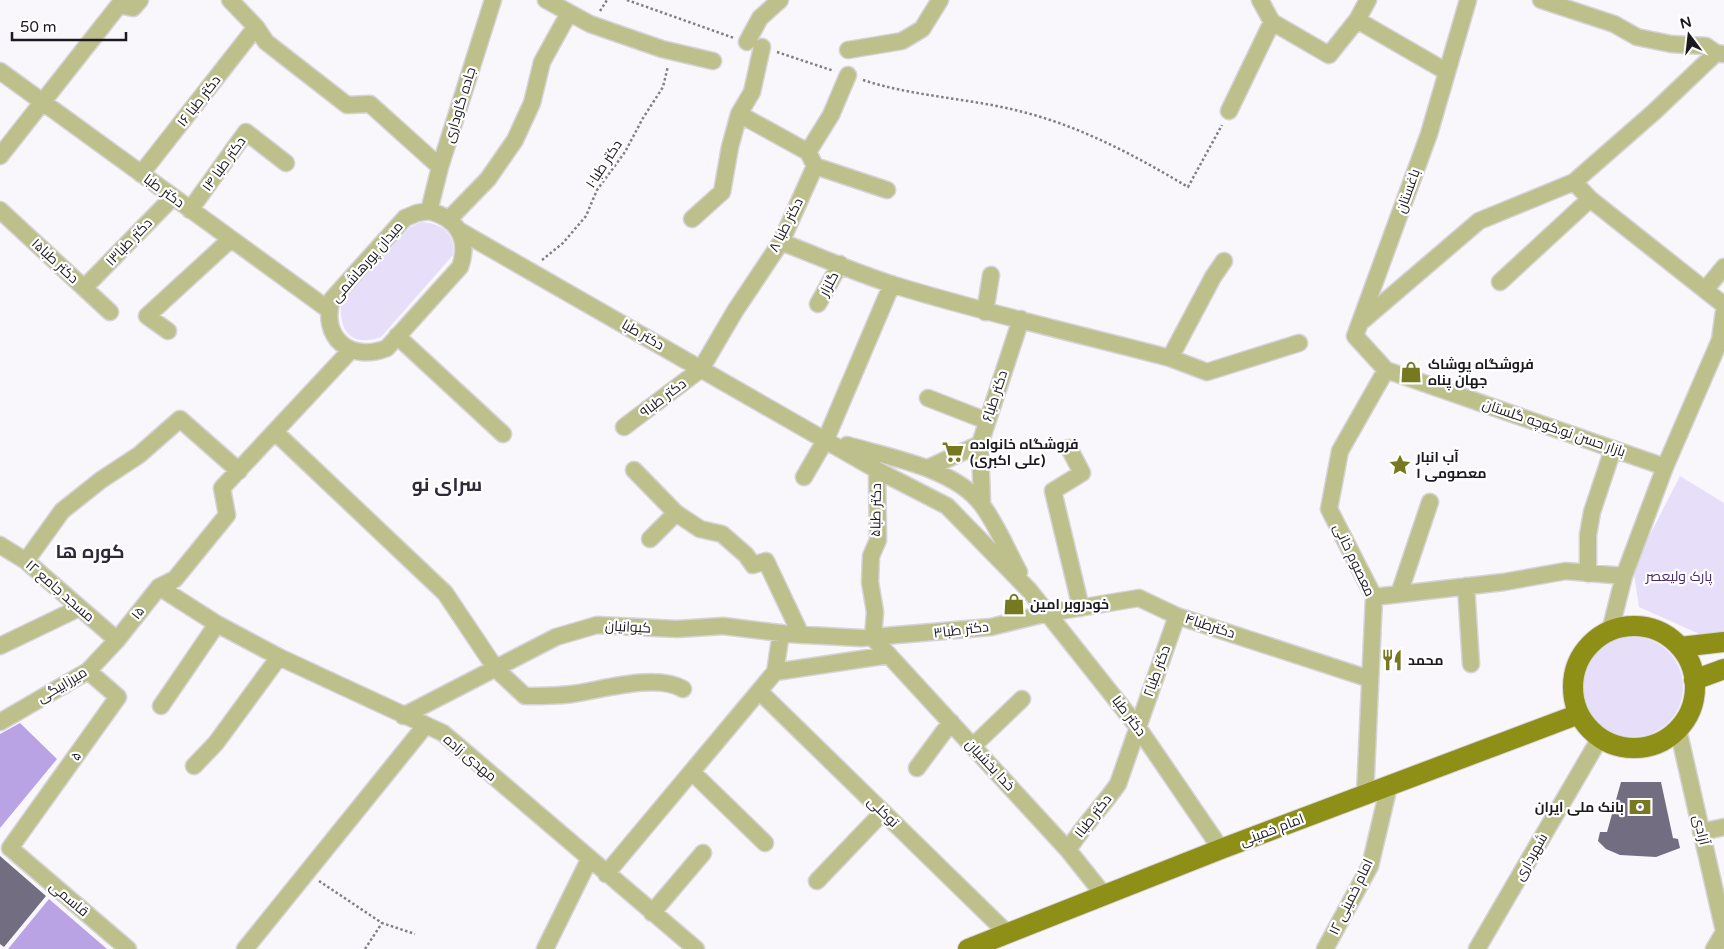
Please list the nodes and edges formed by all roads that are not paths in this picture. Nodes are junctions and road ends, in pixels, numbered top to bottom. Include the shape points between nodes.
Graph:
1 (140, 0) edge
2 (230, 0) edge
3 (493, 0) edge
4 (546, 0) edge
5 (780, 0) edge
6 (940, 0) edge
7 (1260, 0) edge
8 (1368, 0) edge
9 (1468, 0) edge
10 (1541, 0) edge
11 (570, 13) junction
12 (1357, 20) junction
13 (1272, 22) junction
14 (256, 27) junction
15 (848, 50) dead end
16 (1720, 54) edge
17 (713, 61) dead end
18 (0, 71) edge
19 (1447, 72) junction
20 (848, 75) road end
21 (43, 103) junction
22 (1229, 111) road end
23 (739, 114) junction
24 (0, 156) edge
25 (812, 159) junction
26 (286, 163) dead end
27 (440, 167) junction
28 (141, 174) junction
29 (1574, 182) junction
30 (887, 190) dead end
31 (173, 197) junction
32 (1590, 199) junction
33 (0, 210) edge
34 (190, 210) junction
35 (429, 211) junction
36 (692, 219) dead end
37 (454, 225) junction
38 (231, 239) junction
39 (781, 242) junction
40 (1224, 261) dead end
41 (840, 264) junction
42 (1724, 267) edge
43 (991, 275) dead end
44 (1500, 282) dead end
45 (892, 284) junction
46 (84, 288) junction
47 (1705, 290) junction
48 (818, 304) dead end
49 (1724, 305) edge
50 (329, 310) junction
51 (1724, 311) edge
52 (110, 312) dead end
53 (985, 312) junction
54 (1021, 319) junction
55 (1359, 324) junction
56 (168, 331) dead end
57 (397, 336) junction
58 (1299, 343) dead end
59 (351, 350) junction
60 (1170, 358) junction
61 (701, 369) junction
62 (1386, 370) junction
63 (928, 398) dead end
64 (987, 421) junction
65 (624, 427) dead end
66 (275, 432) junction
67 (503, 434) dead end
68 (826, 439) junction
69 (980, 444) junction
70 (1069, 448) dead end
71 (1613, 448) junction
72 (1665, 466) junction
73 (928, 468) junction
74 (634, 470) dead end
75 (877, 470) junction
76 (239, 471) junction
77 (804, 477) dead end
78 (958, 483) junction
79 (1430, 502) dead end
80 (982, 504) junction
81 (946, 506) junction
82 (676, 513) junction
83 (650, 539) dead end
84 (0, 545) edge
85 (26, 561) junction
86 (1588, 574) junction
87 (1624, 576) junction
88 (1466, 586) junction
89 (159, 587) junction
90 (1029, 590) junction
91 (1399, 594) junction
92 (1374, 597) junction
93 (78, 608) junction
94 (1081, 608) junction
95 (1048, 614) junction
96 (1177, 616) junction
97 (218, 624) junction
98 (1610, 631) junction
99 (781, 633) junction
100 (801, 635) junction
101 (873, 638) junction
102 (117, 640) junction
103 (1724, 642) edge
104 (0, 646) edge
105 (1680, 647) junction
106 (889, 655) junction
107 (279, 657) junction
108 (1471, 664) dead end
109 (1724, 669) edge
110 (496, 670) junction
111 (88, 671) junction
112 (775, 672) junction
113 (1370, 679) junction
114 (1694, 680) junction
115 (683, 689) dead end
116 (759, 691) junction
117 (1022, 699) dead end
118 (162, 706) dead end
119 (1579, 714) junction
120 (403, 716) junction
121 (0, 722) edge
122 (951, 722) junction
123 (425, 726) junction
124 (1137, 726) junction
125 (1678, 729) junction
126 (1600, 738) junction
127 (973, 746) junction
128 (194, 766) dead end
129 (917, 768) dead end
130 (692, 772) junction
131 (1389, 786) junction
132 (1365, 795) junction
133 (883, 812) junction
134 (1724, 827) edge
135 (1701, 832) junction
136 (765, 843) dead end
137 (10, 848) joint
138 (1221, 849) junction
139 (1068, 850) junction
140 (703, 853) dead end
141 (589, 860) junction
142 (606, 874) junction
143 (817, 881) dead end
144 (1104, 895) junction
145 (652, 913) junction
146 (1724, 931) edge
147 (1007, 933) junction
148 (128, 949) edge
149 (245, 949) edge
150 (545, 949) edge
151 (696, 949) edge
152 (968, 949) edge
153 (1325, 949) edge
154 (1477, 949) edge
155 (1714, 949) edge

1 - 21 street via 133,8 119,5
2 - 14 street
3 - 27 street, جاده گاوداری
4 - 11 street
5 - 23 street via 760,18 754,44 752,92
6 - 15 street via 922,29 902,41
7 - 13 street
8 - 12 street
9 - 19 street, باغستان
10 - 16 street via 1614,24 1637,37 1671,44 1706,46
11 - 17 street via 590,24 671,51
11 - 37 street via 542,62 532,103 515,140
12 - 13 street via 1329,55
12 - 19 street
13 - 22 street
14 - 27 street via 266,42 348,105 370,104
14 - 28 street, دکتر طبا ۱۶
16 - 29 street
18 - 21 street, دکتر طبا
19 - 55 street, باغستان via 1429,134
20 - 25 street, دکتر طبا ۸
21 - 24 street
21 - 28 street, دکتر طبا
23 - 25 street
23 - 36 street via 722,192
25 - 30 street
25 - 39 street, دکتر طبا ۸
26 - 34 street, دکتر طبا ۱۴ via 246,132
27 - 35 street, جاده گاوداری
28 - 31 street, دکتر طبا
29 - 32 street
29 - 55 street via 1479,221
31 - 34 street, دکتر طبا
31 - 46 street, دکتر طبا۱۳
32 - 44 street
32 - 47 street
33 - 46 street, دکتر طبا۱۵
34 - 38 street, دکتر طبا
35 - 37 street via 441,214
35 - 50 street, میدان پورهاشمی via 405,218 332,299
37 - 57 street via 464,242 460,267
37 - 61 street, دکتر طبا
38 - 50 street, دکتر طبا
38 - 56 street via 147,316
39 - 41 street
39 - 61 street, دکتر طبا ۸
40 - 60 street
41 - 45 street
41 - 48 street, گلزار
42 - 47 street
43 - 53 street
45 - 53 street
45 - 68 street
46 - 52 street, دکتر طبا۱۵
47 - 49 street
50 - 59 street, میدان پورهاشمی via 333,334
51 - 72 street via 1720,340
53 - 54 street
54 - 60 street
54 - 64 street, دکتر طبا۶
55 - 62 street via 1355,336
57 - 59 street via 387,348 375,352
57 - 67 street
58 - 60 street via 1207,372
59 - 66 street
61 - 65 street, دکتر طبا۹
61 - 68 street, دکتر طبا
62 - 71 street, بازار حسن نو،کوچه گلستان
62 - 92 street, معصوم خانی via 1340,451 1329,508
63 - 64 street
64 - 69 street, دکتر طبا۶
66 - 76 street
66 - 110 street via 445,593
68 - 73 street, دکتر طبا
68 - 75 street, دکتر طبا
68 - 77 street
69 - 73 street
69 - 80 street, دکتر طبا۶
70 - 94 street via 1082,473 1053,491
71 - 72 street, بازار حسن نو،کوچه گلستان
71 - 86 street via 1592,512 1588,535
72 - 87 street
73 - 78 street, دکتر طبا
74 - 82 street
75 - 81 street, دکتر طبا
75 - 101 street, دکتر طبا۵ via 878,540 871,556 870,582 875,612
76 - 85 street via 180,419 139,455 62,511
76 - 89 street, ۱۵ via 222,488 227,514 175,579
78 - 80 street, دکتر طبا
78 - 81 street
79 - 91 street
80 - 90 street, دکتر طبا
81 - 90 street, دکتر طبا
82 - 83 street
82 - 100 street via 700,529 722,534 753,565 766,561
84 - 85 street, مسجد جامع ۱۲
85 - 93 street, مسجد جامع ۱۲
86 - 87 street
86 - 88 street via 1566,571
87 - 98 street
88 - 91 street
88 - 108 street
89 - 97 street, مهدی زاده
89 - 102 street, ۱۵
90 - 95 street, دکتر طبا
91 - 92 street
92 - 113 street, معصوم خانی
93 - 102 street, مسجد جامع ۱۲
93 - 104 street
94 - 95 street, دکترطبا۴
94 - 96 street, دکترطبا۴ via 1139,598
95 - 101 street, دکتر طبا۳ via 991,627
95 - 124 street, دکتر طبا
96 - 113 street, دکترطبا۴
96 - 124 street, دکتر طبا۲
97 - 107 street, مهدی زاده
97 - 118 street
98 - 105 main road via 1629,626 1648,627
98 - 119 main road via 1594,640 1582,655 1574,674 1573,695
99 - 100 street, کیوانیان
99 - 110 street, کیوانیان via 722,626 677,629 597,625 556,637
99 - 112 street
100 - 101 street, کیوانیان
101 - 106 street, خدا بخشیان
102 - 111 street, میرزابیگی
103 - 105 main road
105 - 114 main road via 1690,662
106 - 112 street
106 - 122 street, خدا بخشیان
107 - 120 street, مهدی زاده
107 - 128 street via 216,743
109 - 114 main road
110 - 115 street via 525,696 658,684 674,684
110 - 120 street, کیوانیان
111 - 121 street, میرزابیگی
111 - 137 street, ۵ via 118,697
112 - 116 street
113 - 132 street, معصوم خانی
114 - 125 main road via 1694,698
116 - 130 street
116 - 133 street, توکلی
117 - 127 street
119 - 126 main road
119 - 131 main road, امام خمینی
120 - 123 street, مهدی زاده
122 - 127 street, خدا بخشیان
122 - 129 street
123 - 141 street, مهدی زاده via 443,734
123 - 149 street
124 - 138 street, دکتر طبا
124 - 139 street, دکتر طبا۱ via 1118,784 1082,827
125 - 126 main road via 1661,742 1640,748 1620,746
125 - 135 street, آزادی
126 - 154 street, شهرداری
127 - 139 street, خدا بخشیان
130 - 136 street
130 - 142 street
131 - 132 main road, امام خمینی
131 - 153 street, امام خمینی ۱۲ via 1370,866
132 - 138 main road, امام خمینی
133 - 143 street
133 - 147 street, توکلی
134 - 135 street
135 - 146 street, آزادی
137 - 148 street, قاسمی
138 - 144 main road, امام خمینی
139 - 144 street, خدا بخشیان
140 - 145 street
141 - 142 street, مهدی زاده
141 - 150 street
142 - 145 street, مهدی زاده
144 - 147 main road, امام خمینی
145 - 151 street, مهدی زاده
146 - 155 street
147 - 152 main road, امام خمینی

